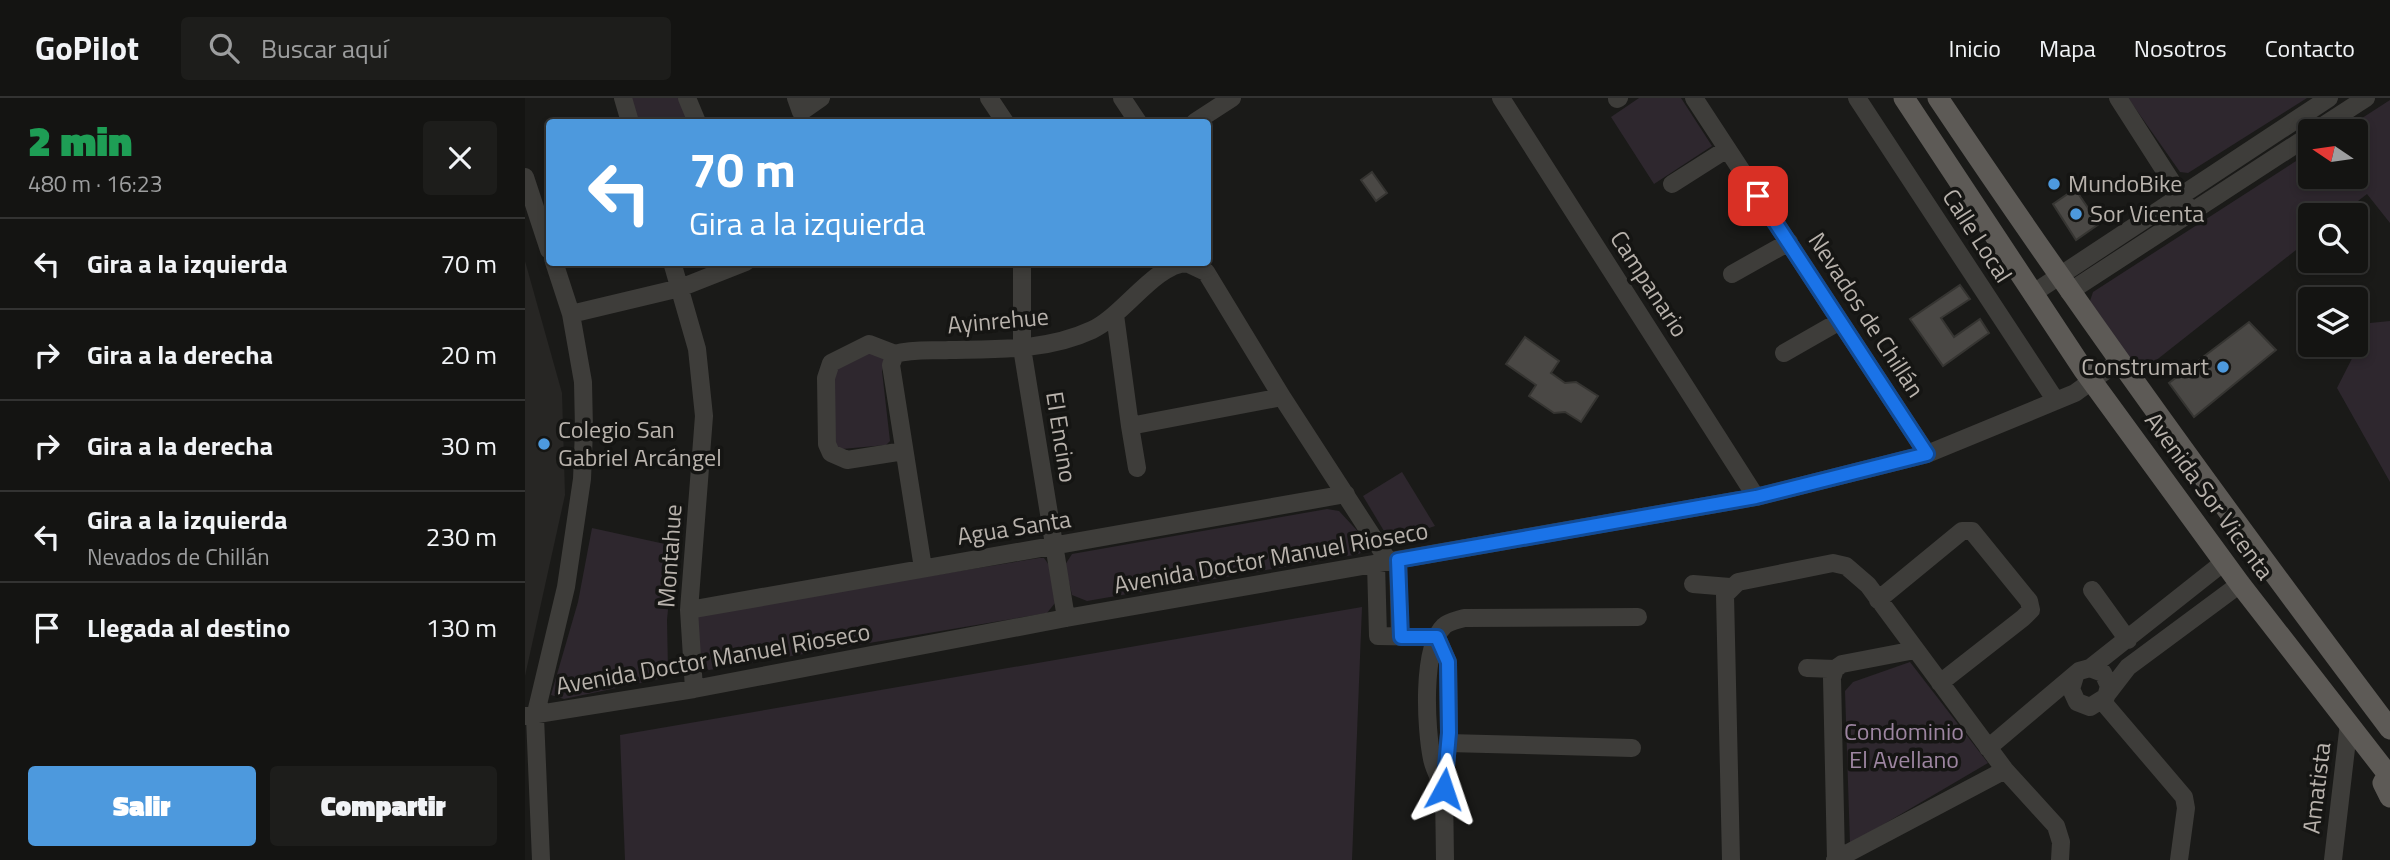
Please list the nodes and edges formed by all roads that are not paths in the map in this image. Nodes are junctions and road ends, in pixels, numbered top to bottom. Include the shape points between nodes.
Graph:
1 (623, 98) edge
2 (687, 98) edge
3 (796, 98) edge
4 (821, 98) edge
5 (989, 98) edge
6 (1122, 98) edge
7 (1232, 98) edge
8 (1501, 98) edge
9 (1694, 98) edge
10 (1857, 98) edge
11 (1903, 98) edge
12 (1938, 98) edge
13 (2118, 98) edge
14 (2329, 98) edge
15 (2354, 101) edge
16 (629, 119) edge
17 (696, 119) edge
18 (1003, 119) edge
19 (1135, 119) edge
20 (1200, 119) edge
21 (2331, 119) edge
22 (2298, 143) edge
23 (1727, 149) junction
24 (525, 177) edge
25 (1672, 184) dead end
26 (2182, 196) junction
27 (2192, 212) junction
28 (546, 241) edge
29 (1789, 242) junction
30 (555, 266) edge
31 (673, 266) edge
32 (736, 266) edge
33 (1023, 266) edge
34 (1170, 266) edge
35 (1198, 266) edge
36 (1732, 274) dead end
37 (2064, 285) junction
38 (680, 288) junction
39 (2032, 293) junction
40 (571, 314) junction
41 (1115, 316) junction
42 (1840, 321) junction
43 (1022, 348) junction
44 (1784, 353) dead end
45 (895, 354) junction
46 (2119, 361) junction
47 (2093, 382) junction
48 (1282, 397) junction
49 (2056, 401) junction
50 (1130, 426) junction
51 (904, 451) junction
52 (1927, 454) junction
53 (1137, 468) dead end
54 (1346, 494) junction
55 (1756, 497) junction
56 (1053, 548) junction
57 (1388, 562) junction
58 (2224, 562) junction
59 (923, 568) junction
60 (2273, 573) junction
61 (1693, 584) dead end
62 (2240, 584) junction
63 (1730, 587) junction
64 (2092, 590) dead end
65 (1878, 600) junction
66 (689, 610) junction
67 (1639, 617) dead end
68 (1066, 618) junction
69 (1437, 637) junction
70 (2128, 640) junction
71 (1915, 650) junction
72 (1807, 668) dead end
73 (1835, 669) junction
74 (2083, 672) junction
75 (1940, 683) junction
76 (694, 689) junction
77 (2106, 697) junction
78 (2039, 702) junction
79 (2077, 702) junction
80 (530, 716) edge
81 (2349, 723) junction
82 (2390, 729) edge
83 (1448, 743) junction
84 (1632, 748) dead end
85 (1988, 748) junction
86 (2004, 770) junction
87 (2389, 775) edge
88 (1444, 789) junction
89 (2390, 797) edge
90 (541, 860) edge
91 (1445, 860) edge
92 (1731, 860) edge
93 (1836, 860) edge
94 (2060, 860) edge
95 (2179, 860) edge
96 (2333, 860) edge

1 - 16 street
2 - 17 street
3 - 4 street via 801,112
5 - 18 street
6 - 19 street
7 - 20 street
8 - 55 street, Campanario
9 - 23 street, Nevados de Chillán
10 - 49 street, Calle Local
11 - 39 main road, Avenida Sor Vicenta
12 - 37 main road, Avenida Sor Vicenta
13 - 26 street
14 - 26 street
15 - 21 street
22 - 27 street
23 - 25 street
23 - 29 street, Nevados de Chillán
24 - 28 street
26 - 27 street
26 - 37 street
27 - 37 street
29 - 36 street
29 - 42 street, Nevados de Chillán
30 - 40 street
31 - 38 street, Montahue
32 - 38 street
33 - 43 street, El Encino
34 - 41 street, Ayinrehue
35 - 48 street, Ayinrehue
37 - 39 main road via 2046,297
37 - 46 main road, Avenida Sor Vicenta
38 - 40 street
38 - 66 street, Montahue via 697,349 704,416
39 - 47 main road, Avenida Sor Vicenta
40 - 80 street via 583,382 582,479 566,587
41 - 43 street, Ayinrehue via 1092,330
41 - 50 street
42 - 44 street
42 - 52 street, Nevados de Chillán
43 - 45 street, Ayinrehue
43 - 56 street, El Encino
45 - 51 street via 891,365
45 - 51 street, Ayinrehue via 869,344 831,363 826,378 828,444 831,453 848,460
46 - 47 street, Avenida Doctor Manuel Rioseco
46 - 60 main road, Avenida Sor Vicenta
47 - 49 street, Avenida Doctor Manuel Rioseco
47 - 58 main road, Avenida Sor Vicenta
48 - 50 street
48 - 54 street, Ayinrehue
49 - 52 street, Avenida Doctor Manuel Rioseco
50 - 53 street
51 - 59 street
52 - 55 street, Avenida Doctor Manuel Rioseco
54 - 56 street, Agua Santa
54 - 57 street, Ayinrehue
55 - 57 street, Avenida Doctor Manuel Rioseco
56 - 59 street, Agua Santa
56 - 68 street, El Encino
57 - 68 street, Avenida Doctor Manuel Rioseco
57 - 69 street via 1378,636
58 - 60 main road via 2244,561
58 - 62 main road, Avenida Sor Vicenta
58 - 70 street
59 - 66 street, Agua Santa
60 - 82 main road, Avenida Sor Vicenta
61 - 63 street
62 - 77 street via 2128,667
62 - 81 main road, Avenida Sor Vicenta
63 - 65 street via 1833,564 1858,575
63 - 92 street via 1723,603
64 - 70 street
65 - 71 street
65 - 75 street via 1962,531 1972,531 2029,601 2031,610 2023,618
66 - 76 street, Montahue
67 - 69 street via 1464,618 1444,625
68 - 76 street, Avenida Doctor Manuel Rioseco
69 - 83 street via 1448,662
69 - 88 street via 1427,678 1432,760
70 - 74 street
71 - 73 street
71 - 75 street
72 - 73 street
73 - 93 street
74 - 77 street via 2107,679
74 - 78 street
74 - 79 street via 2071,689
75 - 85 street
76 - 80 street, Avenida Doctor Manuel Rioseco
77 - 79 street via 2090,707
77 - 95 street via 2184,797
78 - 79 street
78 - 85 street
80 - 90 street
81 - 87 main road, Avenida Sor Vicenta
81 - 96 street, Amatista
83 - 84 street
83 - 88 street
85 - 86 street
86 - 93 street
86 - 94 street via 2056,826
87 - 89 main road via 2383,787
88 - 91 street

